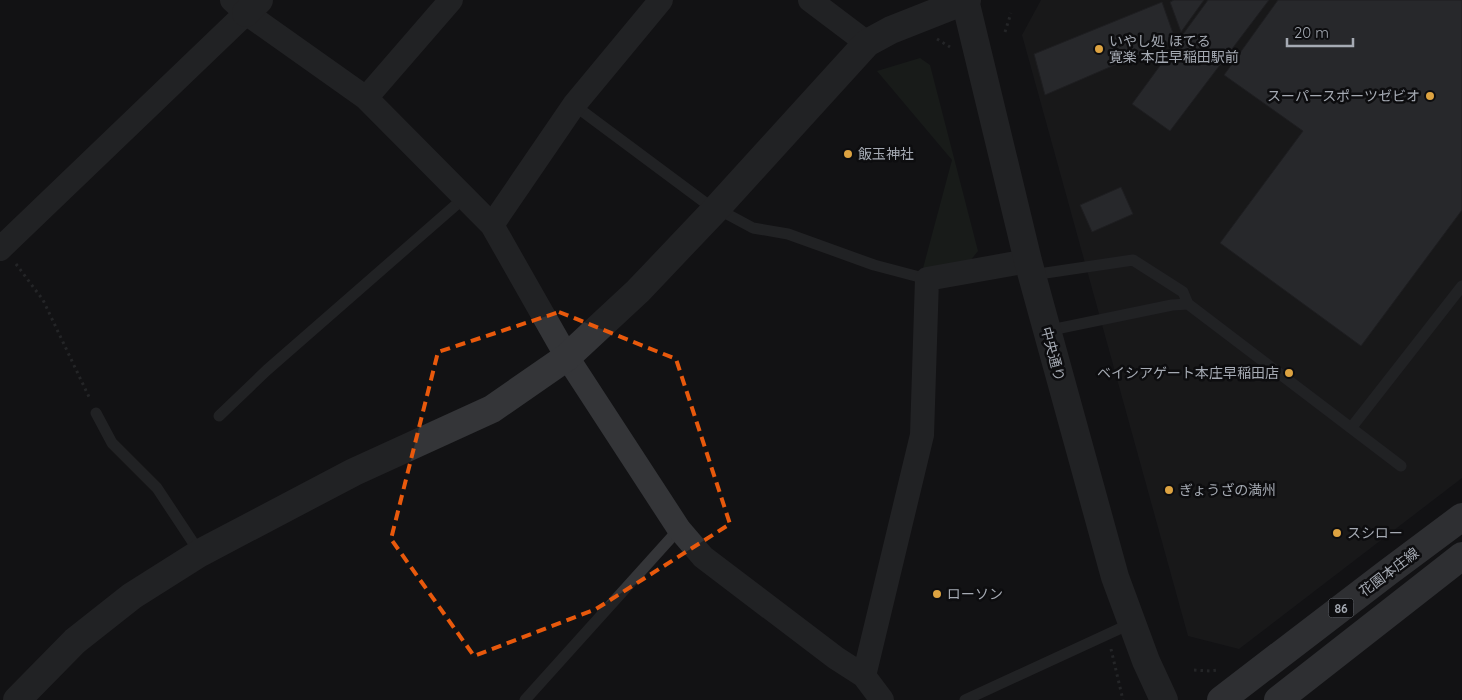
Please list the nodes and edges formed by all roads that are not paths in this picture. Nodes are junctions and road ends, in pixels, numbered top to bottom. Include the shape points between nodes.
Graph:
1 (451, 0) edge
2 (661, 0) edge
3 (810, 0) edge
4 (966, 0) edge
5 (245, 4) edge
6 (867, 43) junction
7 (366, 98) junction
8 (574, 105) junction
9 (465, 197) junction
10 (715, 210) junction
11 (492, 225) junction
12 (1, 247) edge
13 (1030, 268) junction
14 (928, 279) junction
15 (1462, 286) edge
16 (1188, 304) junction
17 (1046, 331) junction
18 (567, 357) junction
19 (96, 413) road end
20 (219, 416) dead end
21 (1351, 428) junction
22 (1401, 466) dead end
23 (1462, 517) edge
24 (679, 529) junction
25 (200, 553) junction
26 (1462, 556) edge
27 (1120, 628) junction
28 (864, 676) junction
29 (17, 700) edge
30 (525, 700) edge
31 (882, 700) edge
32 (965, 700) edge
33 (1164, 700) edge
34 (1221, 700) edge
35 (1278, 700) edge

1 - 7 street
2 - 8 street
3 - 6 street
4 - 6 street
4 - 13 street, 中央通り
5 - 7 street
5 - 12 street
6 - 10 street
7 - 9 street
8 - 10 lane
8 - 11 street
9 - 11 street
9 - 20 lane
10 - 14 lane via 753,228 788,234 874,265
10 - 18 street via 638,291
11 - 18 street
13 - 14 street
13 - 16 lane via 1133,260 1183,292
13 - 17 street, 中央通り
14 - 28 street via 922,435
15 - 21 lane
16 - 17 lane
16 - 21 lane
17 - 27 street, 中央通り via 1115,576
18 - 24 street
18 - 25 street via 492,409 354,472
19 - 25 lane via 112,443 157,488
21 - 22 lane
23 - 34 main road, 花園本庄線 / 86
24 - 28 street via 703,557
24 - 30 lane
25 - 29 street via 132,596 76,641
26 - 35 main road, 86
27 - 32 lane
27 - 33 street, 中央通り via 1146,661
28 - 31 street

